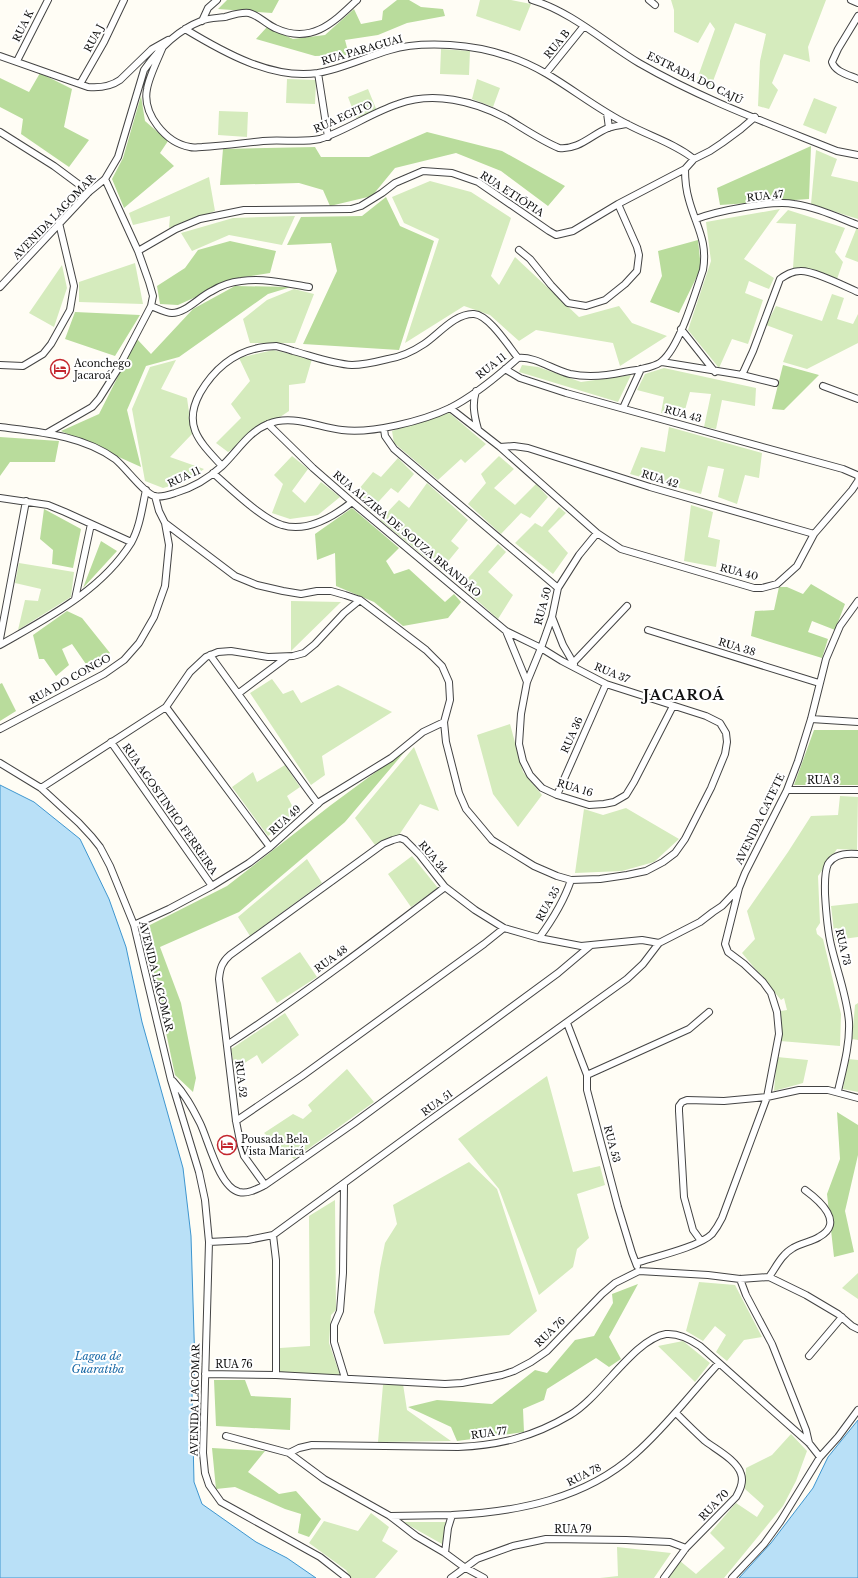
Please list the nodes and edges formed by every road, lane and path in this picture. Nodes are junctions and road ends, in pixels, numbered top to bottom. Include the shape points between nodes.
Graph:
1 (48, 0) edge
2 (124, 0) edge
3 (217, 0) edge
4 (357, 0) edge
5 (532, 0) edge
6 (649, 0) edge
7 (851, 0) edge
8 (858, 3) edge
9 (656, 5) dead end
10 (858, 16) edge
11 (202, 20) junction
12 (584, 26) junction
13 (185, 29) junction
14 (172, 38) junction
15 (162, 49) junction
16 (0, 56) edge
17 (17, 61) junction
18 (318, 73) junction
19 (546, 73) junction
20 (858, 79) edge
21 (80, 84) junction
22 (607, 113) junction
23 (755, 117) junction
24 (627, 124) junction
25 (609, 128) junction
26 (0, 132) edge
27 (328, 137) junction
28 (858, 155) edge
29 (694, 159) junction
30 (685, 169) junction
31 (105, 179) junction
32 (89, 192) junction
33 (618, 204) junction
34 (696, 219) junction
35 (59, 223) junction
36 (858, 225) edge
37 (519, 250) dead end
38 (138, 251) junction
39 (0, 287) edge
40 (309, 287) dead end
41 (858, 292) edge
42 (151, 306) junction
43 (681, 329) junction
44 (518, 358) junction
45 (662, 362) junction
46 (0, 366) edge
47 (505, 369) junction
48 (641, 369) junction
49 (715, 372) junction
50 (742, 375) junction
51 (775, 383) dead end
52 (823, 386) dead end
53 (476, 391) junction
54 (858, 399) edge
55 (450, 408) junction
56 (623, 408) junction
57 (268, 424) junction
58 (0, 427) edge
59 (384, 428) junction
60 (478, 428) junction
61 (47, 433) junction
62 (500, 447) junction
63 (222, 466) junction
64 (213, 474) junction
65 (858, 478) edge
66 (146, 490) junction
67 (155, 496) junction
68 (0, 498) edge
69 (26, 501) junction
70 (352, 502) junction
71 (165, 523) junction
72 (91, 524) junction
73 (596, 533) junction
74 (814, 534) junction
75 (131, 542) junction
76 (558, 588) junction
77 (75, 599) junction
78 (360, 600) junction
79 (858, 601) edge
80 (627, 606) dead end
81 (552, 617) junction
82 (648, 630) dead end
83 (506, 631) junction
84 (0, 639) edge
85 (0, 645) edge
86 (541, 648) junction
87 (210, 655) junction
88 (288, 657) junction
89 (573, 662) junction
90 (577, 669) junction
91 (527, 682) junction
92 (819, 683) junction
93 (606, 684) junction
94 (239, 693) junction
95 (673, 706) junction
96 (166, 707) junction
97 (811, 719) junction
98 (444, 722) junction
99 (858, 722) edge
100 (0, 729) edge
101 (111, 742) junction
102 (0, 763) edge
103 (41, 788) junction
104 (787, 790) junction
105 (858, 790) edge
106 (557, 795) junction
107 (318, 804) junction
108 (270, 847) junction
109 (858, 854) edge
110 (571, 880) junction
111 (212, 886) junction
112 (445, 887) junction
113 (739, 888) junction
114 (134, 925) junction
115 (504, 928) junction
116 (539, 938) junction
117 (659, 943) junction
118 (590, 946) junction
119 (220, 969) joint
120 (709, 1012) dead end
121 (567, 1023) junction
122 (227, 1045) junction
123 (587, 1076) junction
124 (171, 1080) junction
125 (838, 1092) junction
126 (767, 1097) junction
127 (858, 1098) edge
128 (236, 1121) junction
129 (265, 1185) junction
130 (344, 1185) junction
131 (805, 1190) dead end
132 (273, 1235) junction
133 (701, 1241) junction
134 (209, 1242) junction
135 (636, 1262) junction
136 (640, 1271) junction
137 (769, 1277) junction
138 (740, 1279) junction
139 (842, 1317) junction
140 (858, 1329) edge
141 (809, 1356) dead end
142 (719, 1363) junction
143 (205, 1374) junction
144 (276, 1375) junction
145 (345, 1378) junction
146 (858, 1410) edge
147 (676, 1413) junction
148 (226, 1436) dead end
149 (809, 1443) junction
150 (289, 1453) junction
151 (820, 1457) junction
152 (452, 1515) junction
153 (390, 1516) junction
154 (686, 1548) junction
155 (444, 1553) junction
156 (464, 1567) junction
157 (346, 1578) edge
158 (451, 1578) edge
159 (484, 1578) edge
160 (664, 1578) edge
161 (732, 1578) edge

1 - 17 street, RUA K
2 - 21 street, RUA J
3 - 11 street via 208,8
4 - 11 street via 323,29 304,34 280,30 249,13
5 - 12 street, ESTRADA DO CAJÚ via 554,8
6 - 9 street
7 - 8 street
10 - 20 street via 832,62 844,74
11 - 13 street, AVENIDA LAGOMAR
12 - 19 street, RUA B
12 - 23 street, ESTRADA DO CAJÚ via 640,63 694,91
13 - 14 street, AVENIDA LAGOMAR
13 - 18 street, RUA PARAGUAI via 265,69 302,74
14 - 15 street, AVENIDA LAGOMAR
14 - 21 street via 152,49 114,84 95,87
15 - 27 street, RUA EGITO via 147,89 147,105 154,122 175,141 190,147 209,147 264,141 309,142
15 - 31 street, AVENIDA LAGOMAR via 144,70 118,158
16 - 17 street
17 - 21 street
18 - 19 street, RUA PARAGUAI via 414,45 450,45 500,53
18 - 27 street
19 - 22 street, RUA PARAGUAI
22 - 24 street, RUA PARAGUAI
22 - 25 street
23 - 28 street, ESTRADA DO CAJÚ via 837,151
23 - 29 street via 722,143
24 - 25 street, RUA EGITO
24 - 29 street, RUA PARAGUAI via 682,150
25 - 27 street, RUA EGITO via 578,146 559,148 505,118 472,104 443,98 419,98 398,103
26 - 32 street
29 - 30 street
30 - 33 street, RUA ETIÓPIA
30 - 34 street via 689,201
31 - 32 street, AVENIDA LAGOMAR
31 - 38 street
32 - 35 street, AVENIDA LAGOMAR
33 - 37 street via 637,247 637,271 605,300 586,306 568,302
33 - 38 street, RUA ETIÓPIA via 573,231 556,234 478,182 452,173 422,171 395,183 361,206 351,209 244,210 200,219 176,229
34 - 36 street, RUA 47 via 760,205 793,203
34 - 43 street via 705,247 705,258
35 - 39 street, AVENIDA LAGOMAR
35 - 46 street via 74,286 70,310 43,354 23,366
38 - 42 street via 153,296
40 - 42 street via 272,280 241,281 211,291 182,311 173,313
41 - 50 street via 800,271 789,273 780,279
42 - 61 street via 99,399 92,407
43 - 45 street via 674,346
43 - 49 street
44 - 47 street, RUA 11
44 - 48 street, RUA 11 via 526,357 553,369 587,377
44 - 63 street via 488,322 476,314 465,314 405,355 370,363 351,365 323,360 275,346 255,348 223,363 208,379 194,404 192,418 195,432 204,447
45 - 48 street, RUA 11
45 - 49 street
47 - 53 street, RUA 11
47 - 56 street, RUA 43 via 520,378
48 - 56 street
49 - 50 street
50 - 51 street
52 - 54 street
53 - 55 street, RUA 11
53 - 60 street via 473,400
55 - 59 street, RUA 11
55 - 60 street, RUA 40
56 - 65 street, RUA 43 via 843,469
57 - 59 street, RUA 11 via 281,420 295,420 342,430 364,431
57 - 63 street, RUA 11 via 249,436
57 - 70 street, RUA ALZIRA DE SOUZA BRANDÃO
58 - 61 street
59 - 76 street via 385,436 394,449
60 - 62 street, RUA 40
61 - 66 street via 95,447 115,459
62 - 73 street, RUA 40
62 - 74 street, RUA 42 via 528,448 650,487
63 - 64 street, RUA 11
64 - 67 street, RUA 11 via 181,491 166,496
64 - 70 street via 264,516 281,525 293,527 321,522
65 - 74 street, RUA 40 via 852,490
66 - 67 street
66 - 75 street via 138,527
67 - 71 street, RUA DO CONGO
68 - 69 street
69 - 72 street via 48,505
69 - 84 street
70 - 83 street, RUA ALZIRA DE SOUZA BRANDÃO
71 - 78 street via 235,576 247,582 301,594 331,591
71 - 100 street, RUA DO CONGO via 169,545 165,586 154,617 138,643 124,660 104,674
72 - 75 street
72 - 77 street
73 - 74 street, RUA 40 via 621,549 762,588 777,584 797,566
73 - 76 street, RUA 50
75 - 77 street via 105,575
76 - 81 street, RUA 50
77 - 85 street via 56,613
78 - 88 street via 344,613 316,644 304,652
78 - 98 street via 426,650 442,666 449,682 450,700
79 - 92 street, AVENIDA CATETE via 840,626
80 - 89 street
81 - 86 street, RUA 50
81 - 89 street
82 - 92 street, RUA 38
83 - 86 street, RUA ALZIRA DE SOUZA BRANDÃO
83 - 91 street
86 - 90 street, RUA 37
86 - 91 street, RUA 16
87 - 88 street via 231,650 268,657
87 - 94 street
87 - 96 street via 190,672
88 - 94 street
89 - 90 street
90 - 93 street, RUA 37
91 - 106 street, RUA 16 via 520,714 519,744 523,761 530,775 542,788
92 - 97 street, AVENIDA CATETE
93 - 95 street, RUA 37
93 - 106 street, RUA 36
94 - 107 street
95 - 106 street, RUA 16 via 626,795 614,802 589,805
95 - 110 street, RUA 37 via 720,723 726,733 727,742 725,754 711,788 685,839 675,853 646,871 600,879
96 - 101 street
96 - 108 street
97 - 99 street
97 - 104 street, AVENIDA CATETE
98 - 107 street, RUA 49 via 423,732 391,758
98 - 110 street via 446,742 466,809 492,840 506,850 534,866
101 - 103 street
101 - 111 street, RUA AGOSTINHO FERREIRA
102 - 103 street, AVENIDA LAGOMAR
103 - 114 street, AVENIDA LAGOMAR via 79,823 100,847
104 - 105 street, RUA 3
104 - 113 street, AVENIDA CATETE
107 - 108 street, RUA 49
108 - 111 street, RUA 49
109 - 125 street, RUA 73 via 837,856 828,863 825,877 830,945 844,992 849,1022
110 - 116 street, RUA 35 via 560,907
111 - 114 street, RUA 49
112 - 115 street, RUA 34
112 - 119 street, RUA 34 via 405,840 393,840 383,844 230,955 223,961
112 - 122 street, RUA 48 via 374,941
113 - 117 street, AVENIDA CATETE via 722,906 700,922
113 - 126 street via 725,944 728,952 763,982 771,993 777,1012 779,1034
114 - 124 street, AVENIDA LAGOMAR
115 - 116 street, RUA 34
115 - 128 street via 308,1072
116 - 118 street, RUA 34 via 569,945
117 - 118 street, RUA 34 via 642,940
117 - 121 street, RUA 51 via 644,964 627,979
118 - 129 street via 558,973 354,1124
119 - 122 street, RUA 52
120 - 123 street via 690,1029
121 - 123 street, RUA 53
121 - 130 street, RUA 51
122 - 128 street, RUA 52
123 - 135 street, RUA 53 via 587,1090 620,1214
124 - 129 street via 184,1093 220,1173 230,1188 238,1192 250,1192
124 - 134 street, AVENIDA LAGOMAR via 199,1172
125 - 126 street via 799,1090
125 - 127 street
126 - 133 street via 722,1218 711,1235
126 - 133 street via 724,1101 692,1100 682,1102 679,1106 684,1197 693,1230
128 - 129 street, RUA 52 via 244,1156
130 - 132 street, RUA 51
130 - 145 street via 343,1274 340,1311 334,1325 334,1342
131 - 137 street via 817,1198 825,1208 829,1217 828,1230 817,1238 793,1248
132 - 134 street, RUA 51 via 248,1240
132 - 144 street via 276,1260
133 - 135 street
134 - 143 street, AVENIDA LACOMAR
135 - 136 street, RUA 53
136 - 138 street, RUA 76
136 - 145 street, RUA 76 via 615,1283 547,1351 514,1371 486,1379 445,1384
137 - 138 street, RUA 76
137 - 139 street, RUA 76
138 - 149 street via 772,1344
139 - 140 street, RUA 76
139 - 141 street
142 - 147 street, RUA 78
142 - 149 street, RUA 77
142 - 150 street, RUA 77 via 689,1338 666,1334 646,1342 585,1405 571,1415 526,1437 458,1447 312,1445
143 - 144 street, RUA 76
143 - 157 street, AVENIDA LACOMAR via 203,1453 205,1473 215,1495 221,1502 320,1557
144 - 145 street, RUA 76
146 - 151 street via 838,1438
147 - 152 street, RUA 78 via 635,1454 603,1477 565,1496 496,1512
147 - 154 street, RUA 70 via 705,1441 737,1466 742,1481 740,1489 728,1506
148 - 150 street
149 - 151 street, RUA 77
150 - 153 street via 324,1478
151 - 161 street via 764,1544
152 - 153 street, RUA 78
152 - 155 street
153 - 155 street
154 - 156 street, RUA 79 via 670,1542 546,1539 494,1552
154 - 160 street, RUA 70
155 - 156 street
156 - 158 street, RUA 79
156 - 159 street

